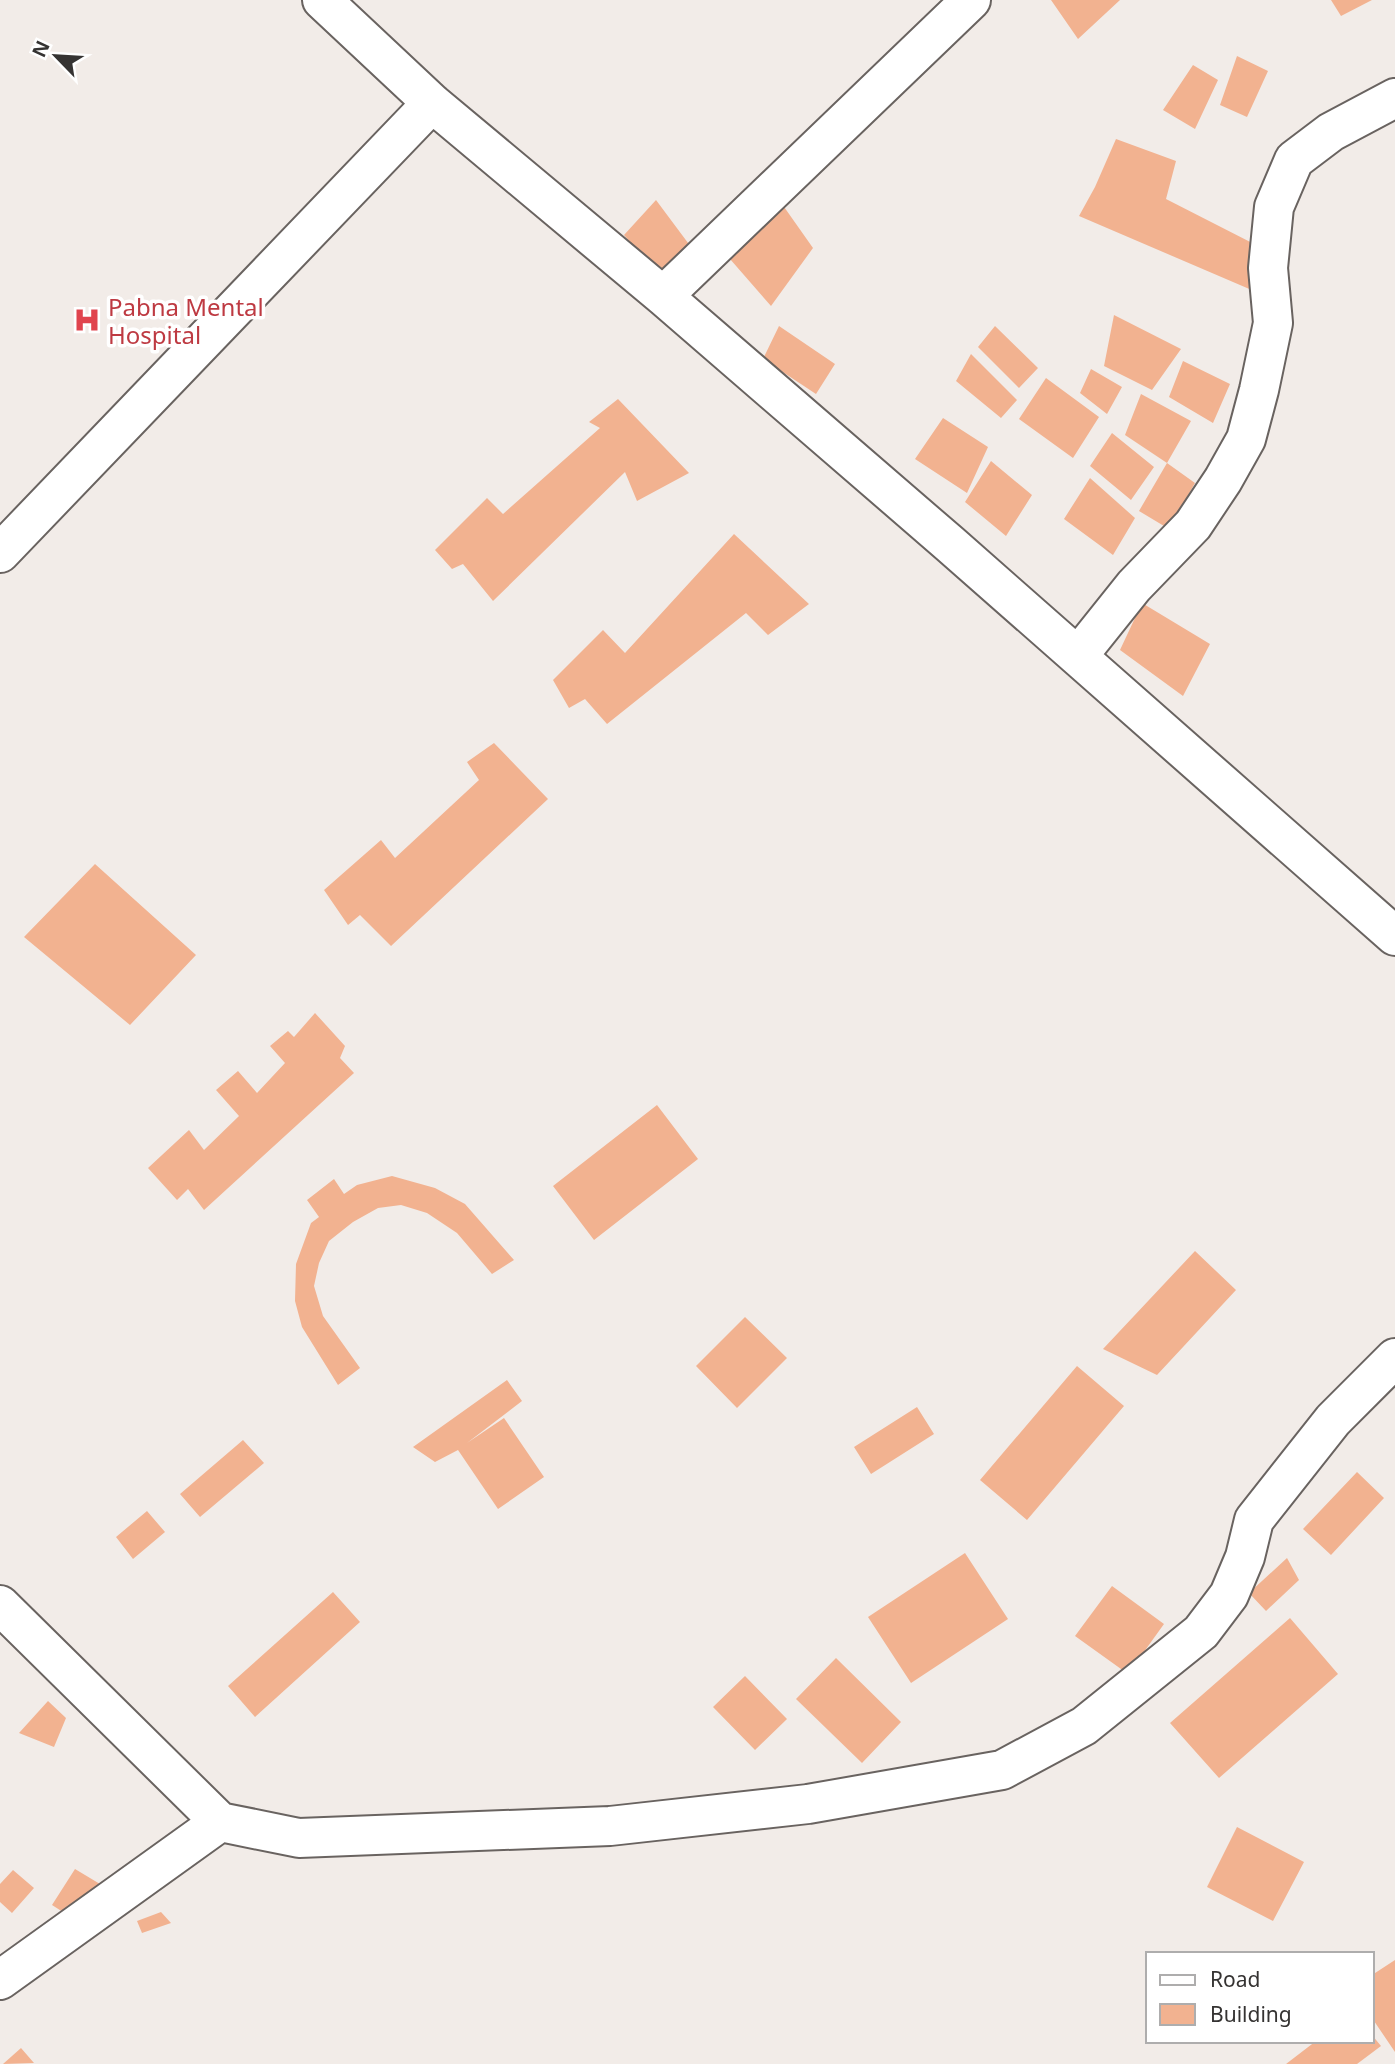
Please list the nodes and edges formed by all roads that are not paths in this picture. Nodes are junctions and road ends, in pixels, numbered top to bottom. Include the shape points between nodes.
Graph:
1 (321, 0) edge
2 (971, 0) edge
3 (1395, 98) edge
4 (432, 103) junction
5 (663, 296) junction
6 (0, 552) edge
7 (1078, 656) junction
8 (1395, 936) edge
9 (1395, 1358) edge
10 (0, 1605) edge
11 (220, 1822) junction
12 (0, 1980) edge

1 - 4 street
2 - 5 street
3 - 7 street via 1331,132 1294,160 1274,207 1268,268 1273,323 1246,439 1194,525 1134,586
4 - 5 street
4 - 6 street
5 - 7 street
7 - 8 street
9 - 11 street via 1333,1420 1254,1520 1238,1576 1201,1632 1084,1726 1002,1770 808,1804 610,1826 299,1838
10 - 11 street
11 - 12 street

